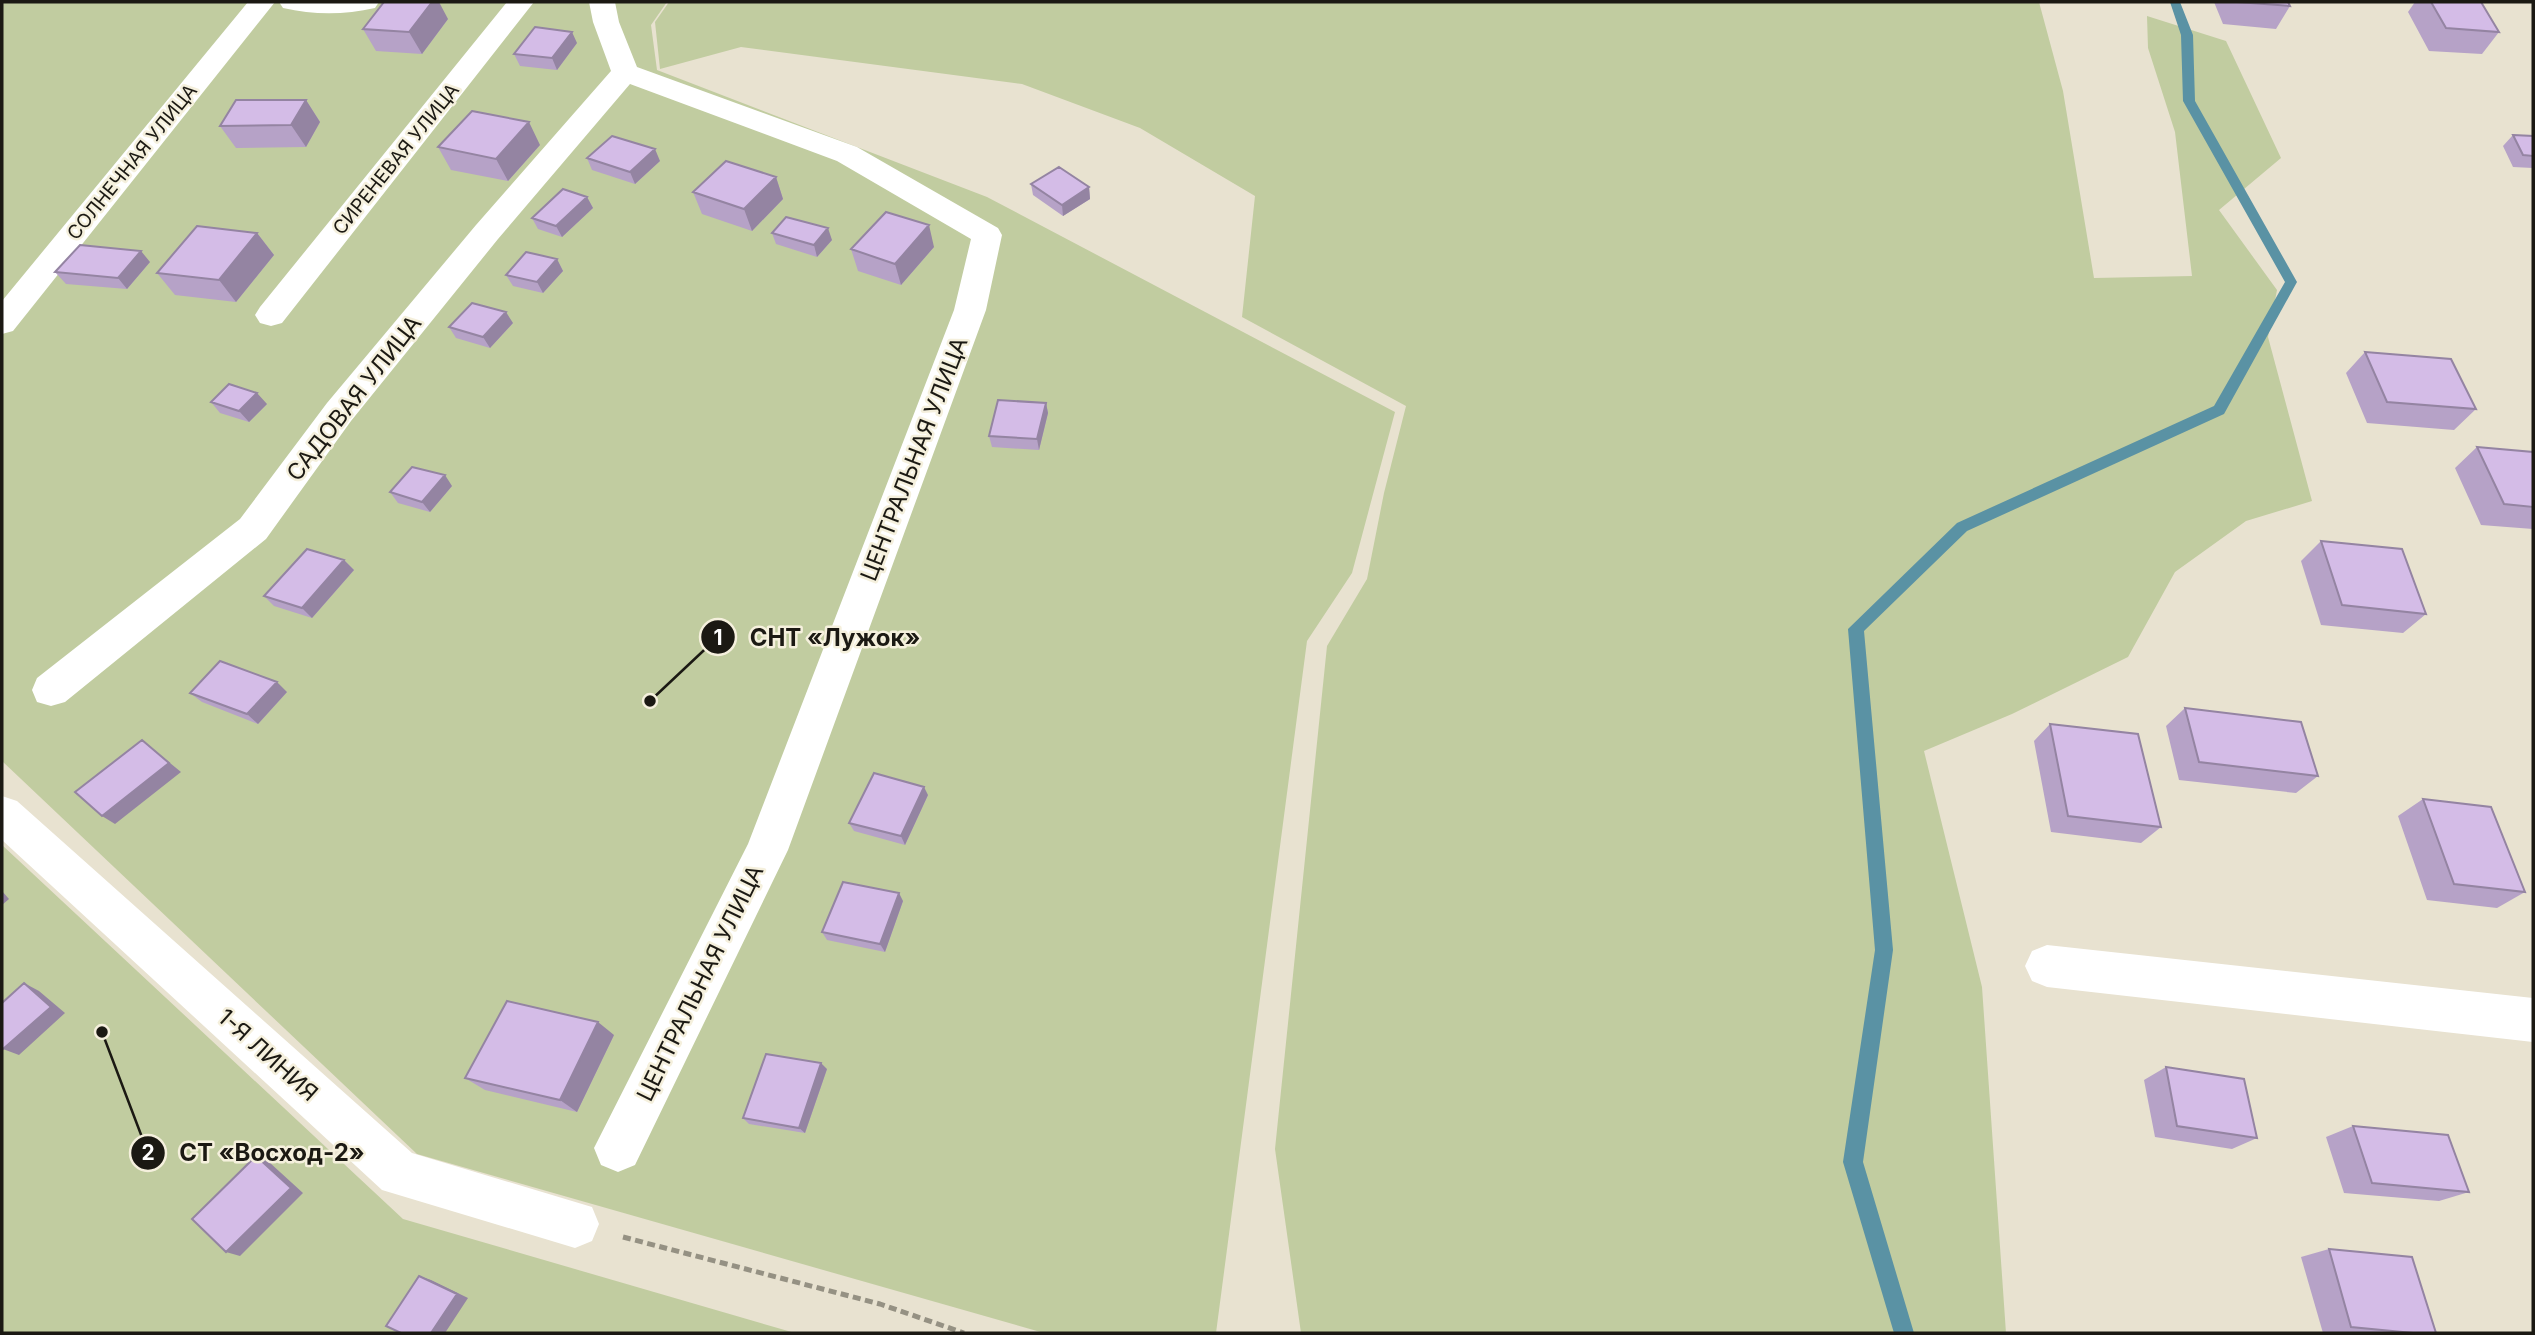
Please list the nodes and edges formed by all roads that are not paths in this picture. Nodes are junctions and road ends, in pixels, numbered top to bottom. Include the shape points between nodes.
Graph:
1 (262, 2) edge
2 (292, 2) edge
3 (366, 2) edge
4 (521, 2) edge
5 (602, 2) edge
6 (625, 72) junction
7 (271, 315) dead end
8 (2, 323) edge
9 (51, 690) dead end
10 (2, 814) edge
11 (2047, 966) dead end
12 (2533, 1020) edge
13 (618, 1148) dead end
14 (575, 1224) road end

1 - 8 street, СОЛНЕЧНАЯ УЛИЦА
2 - 3 street via 313,6
4 - 7 street, СИРЕНЕВАЯ УЛИЦА
5 - 6 street
6 - 9 street, САДОВАЯ УЛИЦА via 339,412 253,530
6 - 13 street, ЦЕНТРАЛЬНАЯ УЛИЦА via 847,154 988,235 970,310 767,850
10 - 14 street, 1-Я ЛИНИЯ via 399,1173
11 - 12 street

